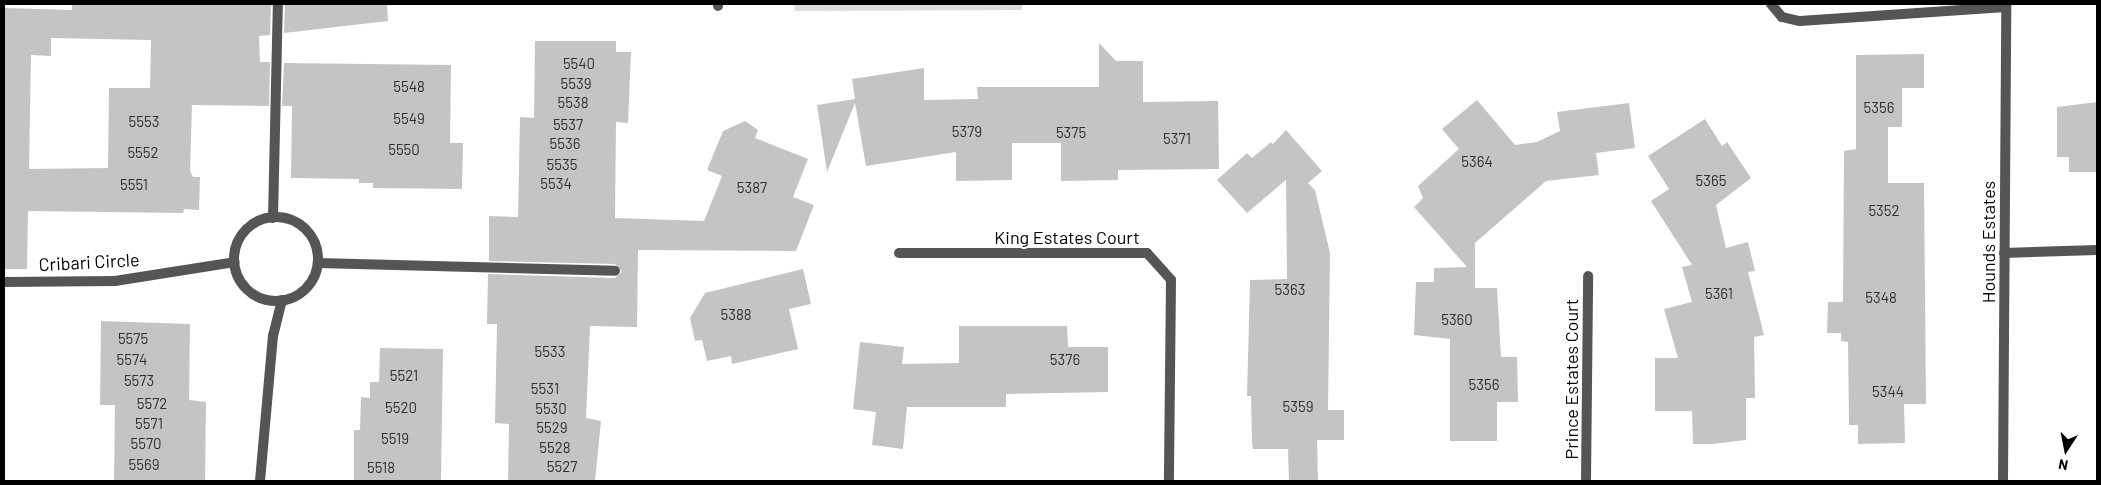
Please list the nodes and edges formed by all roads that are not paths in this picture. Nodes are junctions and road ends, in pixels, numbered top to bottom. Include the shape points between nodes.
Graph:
1 (278, 4) edge
2 (1771, 4) edge
3 (2006, 6) edge
4 (273, 218) junction
5 (2097, 250) edge
6 (900, 253) dead end
7 (2004, 253) junction
8 (235, 262) junction
9 (318, 263) junction
10 (615, 271) dead end
11 (1588, 276) dead end
12 (4, 282) edge
13 (282, 300) junction
14 (260, 481) edge
15 (1169, 481) edge
16 (1586, 481) edge
17 (2003, 481) edge

1 - 4 street
2 - 3 street via 1782,17 1800,20
3 - 7 street, Hounds Estates
4 - 8 street via 249,227 239,238
4 - 9 street via 293,220 306,229 315,242
5 - 7 street
6 - 15 street, King Estates Court via 1147,253 1171,280
7 - 17 street, Hounds Estates
8 - 12 street, Cribari Circle via 115,281
8 - 13 street via 242,283 253,294
9 - 10 street
9 - 13 street via 309,285
11 - 16 street, Prince Estates Court
13 - 14 street via 273,336

